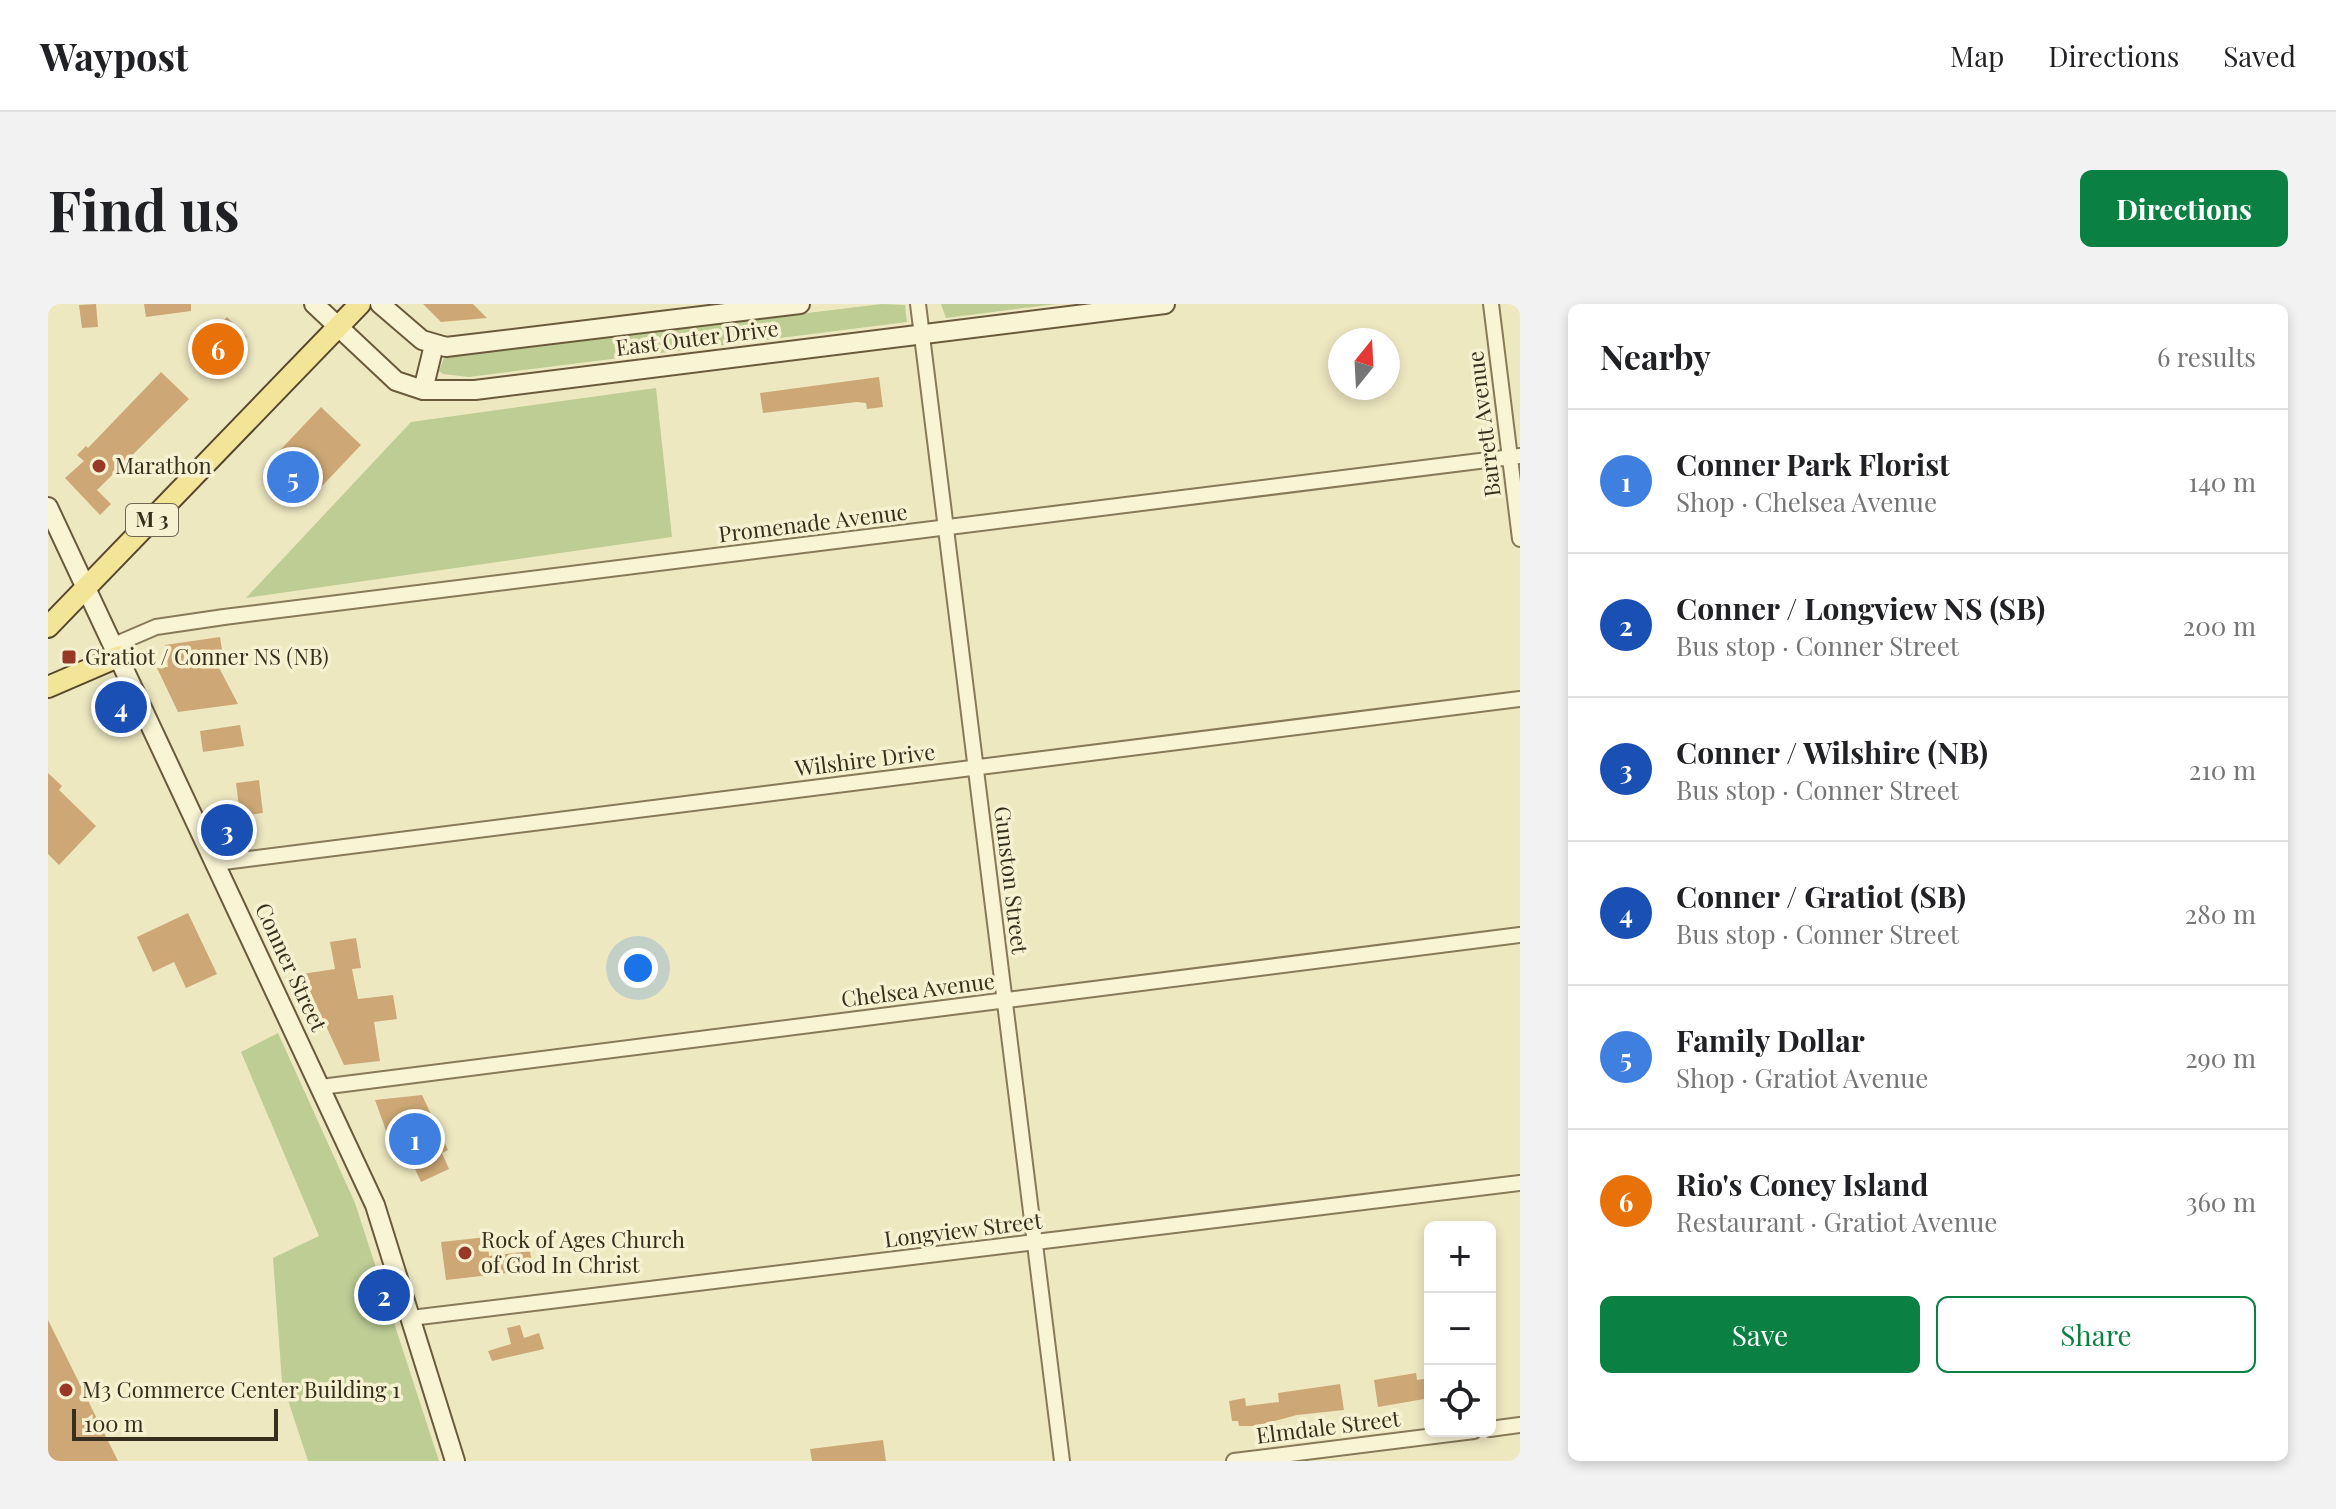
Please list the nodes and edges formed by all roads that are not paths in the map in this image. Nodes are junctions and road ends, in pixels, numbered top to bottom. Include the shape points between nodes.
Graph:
1 (314, 304) edge
2 (360, 304) edge
3 (380, 304) edge
4 (800, 304) edge
5 (918, 304) edge
6 (1165, 304) edge
7 (1491, 304) edge
8 (338, 327) junction
9 (922, 334) junction
10 (434, 345) junction
11 (423, 390) junction
12 (1515, 457) edge
13 (48, 507) edge
14 (948, 528) junction
15 (1520, 539) edge
16 (85, 589) junction
17 (48, 627) edge
18 (117, 650) junction
19 (48, 687) edge
20 (1520, 699) edge
21 (975, 768) junction
22 (216, 863) junction
23 (1520, 935) edge
24 (1004, 1001) junction
25 (321, 1087) junction
26 (1520, 1183) edge
27 (1034, 1243) junction
28 (411, 1318) junction
29 (1520, 1425) edge
30 (1496, 1428) edge
31 (1426, 1437) edge
32 (455, 1461) edge
33 (1062, 1461) edge
34 (1234, 1461) edge

1 - 8 street, East Outer Drive
2 - 8 main road, M 3
3 - 10 street
4 - 10 street, East Outer Drive
5 - 9 street, Gunston Street
6 - 9 street, East Outer Drive
7 - 12 street, Barrett Avenue
8 - 11 street, East Outer Drive via 396,381
8 - 16 main road, M 3
9 - 11 street, East Outer Drive via 475,390
9 - 14 street, Gunston Street
10 - 11 street
12 - 14 street, Promenade Avenue
12 - 15 street, Barrett Avenue
13 - 16 street, Conner Street
14 - 18 street, Promenade Avenue via 224,617 156,627
14 - 21 street, Gunston Street
16 - 17 main road, M 3
16 - 18 street, Conner Street
18 - 19 main road
18 - 22 street, Conner Street
20 - 21 street, Wilshire Drive
21 - 22 street, Wilshire Drive
21 - 24 street, Gunston Street
22 - 25 street, Conner Street
23 - 24 street, Chelsea Avenue
24 - 25 street, Chelsea Avenue
24 - 27 street, Gunston Street
25 - 28 street, Conner Street via 375,1205
26 - 27 street, Longview Street
27 - 28 street, Longview Street
27 - 33 street, Gunston Street
28 - 32 street, Conner Street
29 - 30 street
31 - 34 street, Elmdale Street

